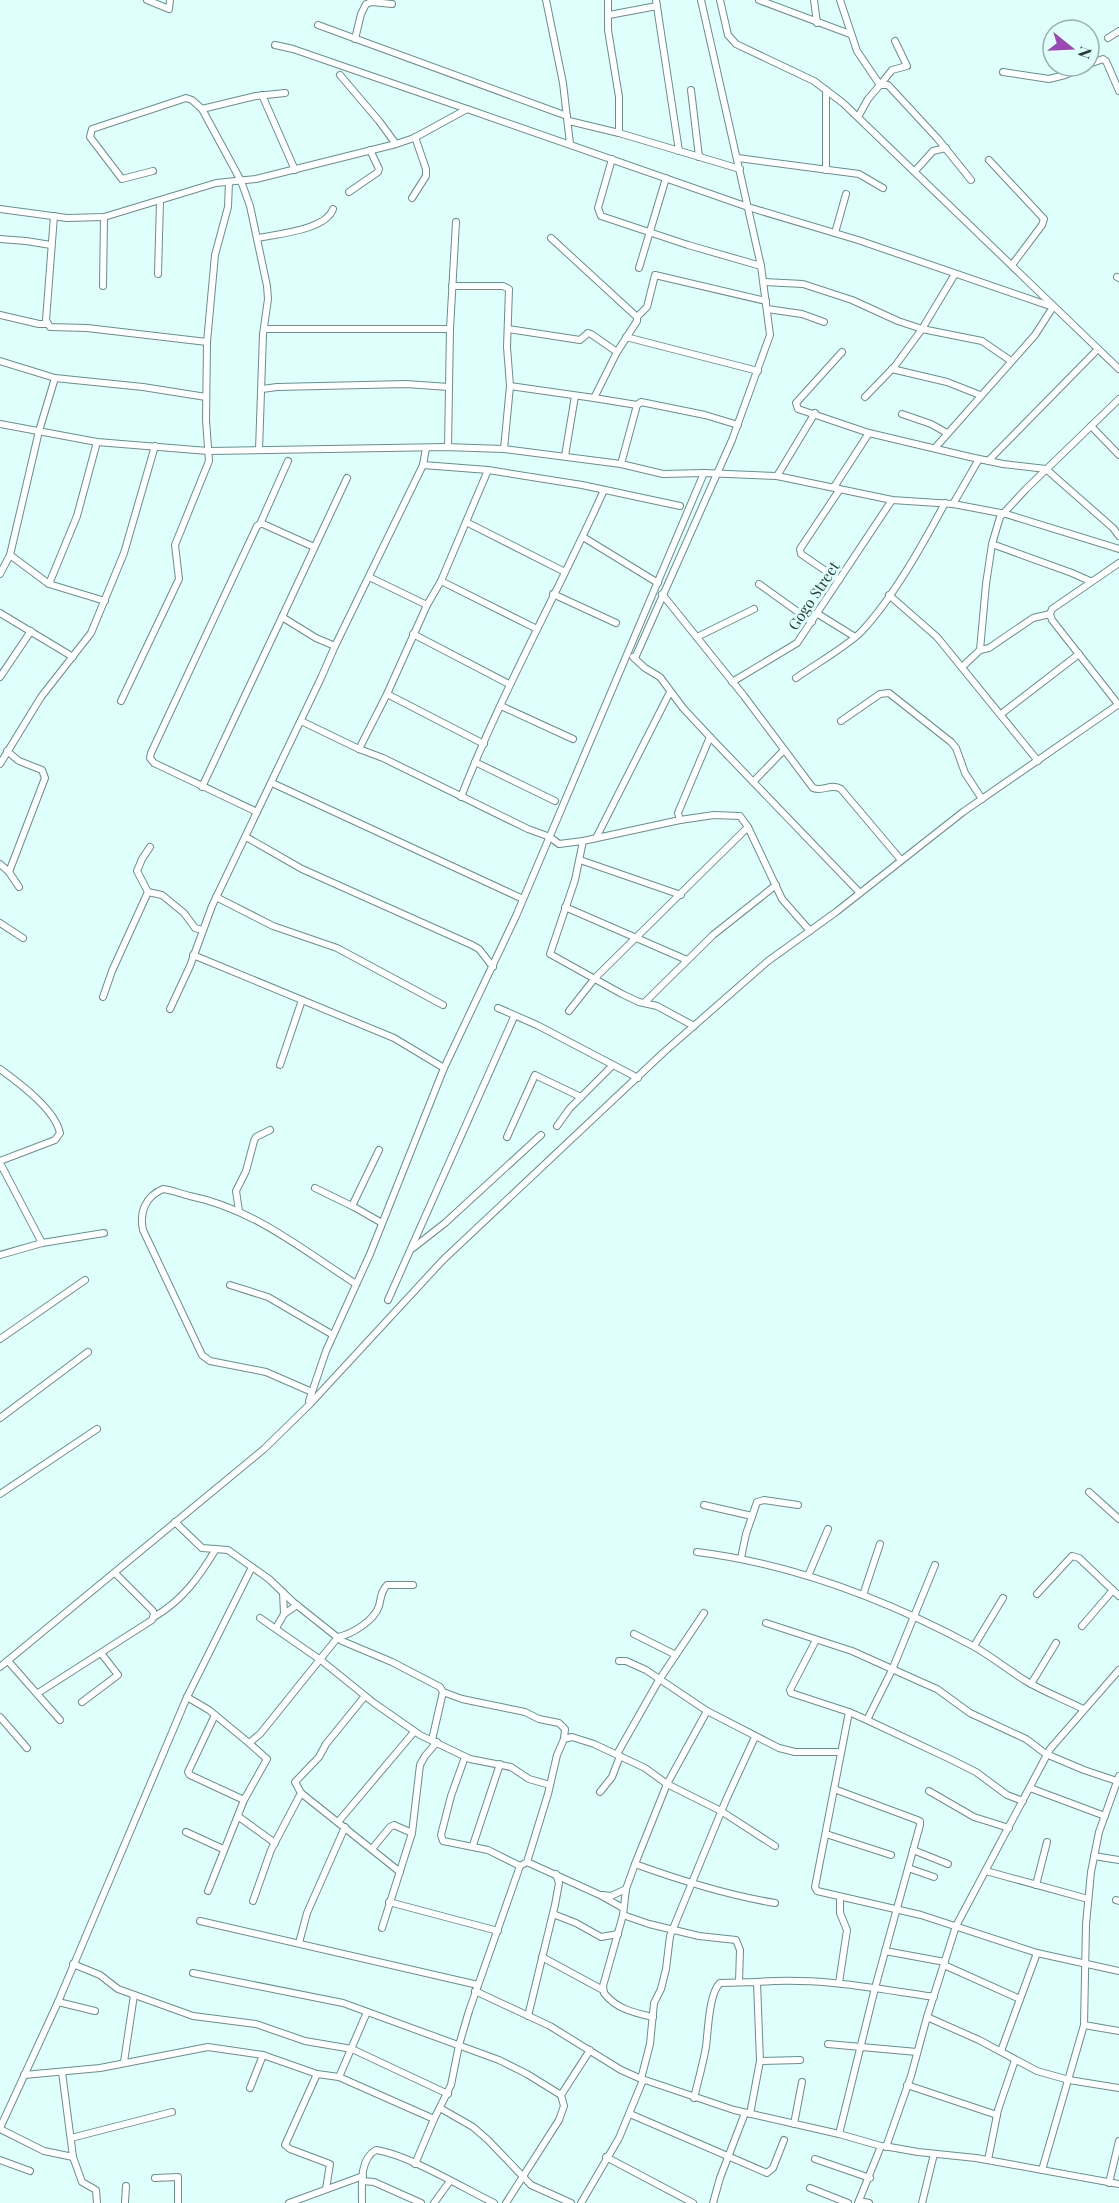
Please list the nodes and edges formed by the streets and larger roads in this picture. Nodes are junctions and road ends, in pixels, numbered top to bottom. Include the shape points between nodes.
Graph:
1 (147, 0) edge
2 (170, 0) edge
3 (546, 0) edge
4 (608, 0) edge
5 (701, 0) edge
6 (720, 0) edge
7 (759, 0) edge
8 (814, 0) edge
9 (840, 0) edge
10 (657, 3) edge
11 (392, 4) dead end
12 (609, 15) junction
13 (817, 23) junction
14 (318, 25) dead end
15 (1119, 31) edge
16 (850, 34) junction
17 (1108, 38) dead end
18 (355, 39) junction
19 (895, 40) dead end
20 (275, 45) dead end
21 (1101, 59) edge
22 (1003, 72) dead end
23 (340, 75) dead end
24 (1041, 78) edge
25 (880, 85) junction
26 (691, 90) dead end
27 (826, 90) junction
28 (1119, 91) edge
29 (285, 93) dead end
30 (262, 96) junction
31 (202, 109) junction
32 (467, 109) junction
33 (858, 117) junction
34 (568, 119) junction
35 (619, 133) junction
36 (415, 137) junction
37 (396, 144) junction
38 (570, 144) junction
39 (946, 148) junction
40 (370, 150) junction
41 (679, 151) junction
42 (699, 157) junction
43 (738, 158) junction
44 (612, 159) junction
45 (989, 160) dead end
46 (740, 169) junction
47 (295, 170) junction
48 (826, 170) junction
49 (153, 171) dead end
50 (915, 171) junction
51 (666, 178) junction
52 (970, 180) dead end
53 (241, 181) junction
54 (229, 182) junction
55 (883, 188) dead end
56 (349, 192) dead end
57 (846, 194) dead end
58 (412, 198) dead end
59 (160, 201) junction
60 (748, 207) junction
61 (0, 209) edge
62 (333, 209) dead end
63 (54, 216) junction
64 (104, 217) junction
65 (456, 222) dead end
66 (650, 232) junction
67 (835, 233) junction
68 (258, 238) junction
69 (551, 238) dead end
70 (0, 240) edge
71 (51, 245) junction
72 (1012, 265) junction
73 (761, 266) junction
74 (639, 268) dead end
75 (158, 274) dead end
76 (955, 274) junction
77 (764, 282) junction
78 (103, 286) dead end
79 (452, 286) junction
80 (767, 305) junction
81 (1053, 308) junction
82 (0, 315) edge
83 (637, 317) junction
84 (824, 322) dead end
85 (47, 324) junction
86 (264, 329) junction
87 (450, 329) junction
88 (508, 329) junction
89 (922, 329) junction
90 (626, 337) junction
91 (207, 342) junction
92 (1098, 349) junction
93 (617, 352) junction
94 (842, 352) dead end
95 (0, 361) edge
96 (1011, 361) junction
97 (892, 369) junction
98 (1119, 369) edge
99 (758, 370) junction
100 (55, 378) junction
101 (510, 386) junction
102 (449, 387) junction
103 (262, 389) junction
104 (980, 395) junction
105 (575, 396) junction
106 (206, 397) junction
107 (865, 397) dead end
108 (594, 398) junction
109 (1119, 399) edge
110 (637, 405) junction
111 (815, 413) junction
112 (902, 414) dead end
113 (0, 424) edge
114 (738, 425) junction
115 (1091, 426) junction
116 (39, 432) junction
117 (869, 433) junction
118 (947, 433) junction
119 (97, 442) junction
120 (155, 446) junction
121 (448, 447) junction
122 (426, 448) junction
123 (504, 448) junction
124 (935, 448) junction
125 (259, 450) junction
126 (208, 451) junction
127 (1119, 455) edge
128 (565, 456) junction
129 (979, 459) junction
130 (288, 461) dead end
131 (988, 461) junction
132 (621, 464) junction
133 (423, 465) junction
134 (1046, 469) junction
135 (488, 470) junction
136 (704, 473) junction
137 (717, 473) junction
138 (777, 476) junction
139 (347, 478) dead end
140 (837, 488) junction
141 (604, 490) junction
142 (892, 500) junction
143 (949, 504) junction
144 (680, 506) dead end
145 (1002, 513) junction
146 (466, 522) junction
147 (260, 524) junction
148 (1119, 536) edge
149 (583, 537) junction
150 (992, 544) junction
151 (314, 547) junction
152 (1119, 549) edge
153 (10, 555) junction
154 (1119, 563) edge
155 (565, 572) junction
156 (0, 574) edge
157 (369, 577) junction
158 (839, 580) junction
159 (441, 581) junction
160 (1090, 581) junction
161 (49, 584) junction
162 (658, 584) junction
163 (759, 584) dead end
164 (663, 591) junction
165 (553, 594) junction
166 (889, 595) junction
167 (105, 601) junction
168 (427, 605) junction
169 (754, 609) dead end
170 (0, 613) edge
171 (818, 614) junction
172 (1050, 614) junction
173 (282, 617) junction
174 (812, 622) junction
175 (616, 623) dead end
176 (537, 629) junction
177 (31, 631) junction
178 (413, 634) junction
179 (697, 637) junction
180 (855, 637) junction
181 (334, 646) junction
182 (980, 650) junction
183 (628, 652) junction
184 (1079, 654) junction
185 (73, 657) junction
186 (635, 658) junction
187 (962, 667) junction
188 (0, 677) edge
189 (796, 678) dead end
190 (732, 682) junction
191 (509, 684) junction
192 (670, 692) junction
193 (387, 694) junction
194 (121, 701) dead end
195 (1119, 704) edge
196 (501, 706) junction
197 (1001, 714) junction
198 (301, 721) junction
199 (841, 721) dead end
200 (710, 737) junction
201 (573, 740) dead end
202 (484, 744) junction
203 (359, 749) junction
204 (784, 750) junction
205 (7, 751) junction
206 (1038, 760) junction
207 (475, 762) junction
208 (0, 764) edge
209 (753, 782) junction
210 (272, 783) junction
211 (201, 787) junction
212 (461, 797) junction
213 (982, 799) junction
214 (555, 801) dead end
215 (257, 812) junction
216 (680, 820) junction
217 (748, 828) junction
218 (246, 837) junction
219 (550, 837) junction
220 (596, 838) junction
221 (583, 841) junction
222 (150, 847) dead end
223 (580, 860) junction
224 (901, 860) junction
225 (0, 864) edge
226 (9, 872) junction
227 (776, 885) junction
228 (19, 887) dead end
229 (148, 892) junction
230 (860, 893) junction
231 (681, 895) junction
232 (216, 897) junction
233 (523, 899) junction
234 (565, 907) junction
235 (0, 923) edge
236 (202, 930) junction
237 (810, 931) junction
238 (23, 938) dead end
239 (636, 939) junction
240 (193, 955) junction
241 (687, 960) junction
242 (493, 967) junction
243 (595, 978) junction
244 (103, 997) dead end
245 (302, 1000) junction
246 (645, 1002) junction
247 (443, 1005) dead end
248 (498, 1008) dead end
249 (170, 1009) dead end
250 (569, 1011) dead end
251 (514, 1017) junction
252 (694, 1026) junction
253 (280, 1065) dead end
254 (613, 1065) junction
255 (444, 1068) junction
256 (0, 1069) edge
257 (638, 1078) junction
258 (581, 1096) junction
259 (557, 1126) dead end
260 (270, 1130) dead end
261 (541, 1135) dead end
262 (507, 1137) dead end
263 (379, 1150) dead end
264 (0, 1162) edge
265 (315, 1188) dead end
266 (352, 1206) junction
267 (239, 1211) junction
268 (382, 1223) junction
269 (104, 1233) dead end
270 (42, 1243) junction
271 (412, 1248) junction
272 (0, 1256) edge
273 (85, 1280) dead end
274 (356, 1284) junction
275 (230, 1285) dead end
276 (388, 1300) dead end
277 (333, 1335) junction
278 (0, 1339) edge
279 (88, 1352) dead end
280 (312, 1392) junction
281 (309, 1405) junction
282 (0, 1418) edge
283 (97, 1429) dead end
284 (1089, 1492) dead end
285 (0, 1494) edge
286 (704, 1505) dead end
287 (798, 1505) dead end
288 (752, 1516) junction
289 (1119, 1519) edge
290 (175, 1522) junction
291 (828, 1529) dead end
292 (880, 1545) dead end
293 (216, 1549) junction
294 (697, 1552) dead end
295 (741, 1558) junction
296 (935, 1565) dead end
297 (252, 1567) junction
298 (115, 1573) junction
299 (808, 1576) junction
300 (413, 1585) dead end
301 (1113, 1590) junction
302 (283, 1592) junction
303 (1038, 1594) dead end
304 (863, 1595) junction
305 (1119, 1596) edge
306 (1003, 1598) dead end
307 (297, 1605) junction
308 (704, 1613) dead end
309 (284, 1614) junction
310 (154, 1617) junction
311 (260, 1618) dead end
312 (914, 1618) junction
313 (766, 1623) dead end
314 (1082, 1626) dead end
315 (276, 1628) junction
316 (634, 1634) dead end
317 (338, 1637) junction
318 (816, 1640) junction
319 (1056, 1643) dead end
320 (974, 1646) junction
321 (101, 1653) junction
322 (676, 1655) junction
323 (320, 1659) junction
324 (8, 1661) junction
325 (618, 1661) dead end
326 (0, 1667) edge
327 (892, 1670) junction
328 (1119, 1670) edge
329 (659, 1680) junction
330 (1031, 1684) junction
331 (443, 1692) junction
332 (38, 1693) junction
333 (365, 1696) junction
334 (187, 1697) junction
335 (82, 1702) dead end
336 (1083, 1709) junction
337 (707, 1711) junction
338 (849, 1712) junction
339 (215, 1715) junction
340 (0, 1717) edge
341 (60, 1720) dead end
342 (867, 1720) junction
343 (414, 1732) junction
344 (755, 1737) junction
345 (564, 1739) junction
346 (434, 1741) junction
347 (249, 1743) junction
348 (27, 1748) dead end
349 (841, 1752) junction
350 (1046, 1754) junction
351 (619, 1755) junction
352 (465, 1757) junction
353 (500, 1764) junction
354 (1118, 1779) edge
355 (667, 1784) junction
356 (550, 1785) junction
357 (1030, 1788) junction
358 (834, 1789) junction
359 (929, 1791) dead end
360 (600, 1792) dead end
361 (301, 1793) junction
362 (1116, 1797) edge
363 (243, 1800) junction
364 (1023, 1801) junction
365 (721, 1811) junction
366 (1105, 1816) junction
367 (238, 1817) junction
368 (338, 1822) junction
369 (345, 1827) junction
370 (1009, 1828) junction
371 (186, 1832) dead end
372 (412, 1833) junction
373 (826, 1834) junction
374 (1047, 1842) dead end
375 (275, 1843) junction
376 (472, 1845) junction
377 (775, 1846) dead end
378 (224, 1849) junction
379 (372, 1850) junction
380 (913, 1850) junction
381 (891, 1855) dead end
382 (1094, 1856) junction
383 (1119, 1860) edge
384 (527, 1862) junction
385 (635, 1864) junction
386 (948, 1864) dead end
387 (520, 1866) junction
388 (908, 1868) junction
389 (986, 1871) junction
390 (400, 1872) junction
391 (556, 1874) junction
392 (934, 1877) dead end
393 (566, 1879) junction
394 (559, 1883) junction
395 (690, 1885) junction
396 (1036, 1885) junction
397 (626, 1888) junction
398 (208, 1891) dead end
399 (600, 1895) junction
400 (840, 1897) junction
401 (1088, 1899) junction
402 (253, 1901) dead end
403 (390, 1902) junction
404 (775, 1903) dead end
405 (896, 1910) junction
406 (623, 1911) junction
407 (553, 1914) junction
408 (200, 1921) dead end
409 (956, 1926) junction
410 (382, 1928) dead end
411 (673, 1928) junction
412 (498, 1931) junction
413 (618, 1934) junction
414 (299, 1943) junction
415 (885, 1951) junction
416 (1038, 1953) junction
417 (542, 1957) junction
418 (944, 1963) junction
419 (73, 1964) junction
420 (1085, 1965) junction
421 (1119, 1971) edge
422 (193, 1973) dead end
423 (739, 1982) junction
424 (757, 1982) junction
425 (839, 1983) junction
426 (477, 1988) junction
427 (875, 1988) junction
428 (603, 1990) junction
429 (134, 1995) junction
430 (934, 1997) junction
431 (1020, 1999) junction
432 (58, 2002) junction
433 (94, 2011) dead end
434 (367, 2012) junction
435 (528, 2016) junction
436 (653, 2017) junction
437 (927, 2017) junction
438 (1084, 2025) junction
439 (1119, 2031) edge
440 (828, 2044) dead end
441 (459, 2045) junction
442 (861, 2046) junction
443 (352, 2049) junction
444 (590, 2050) junction
445 (1001, 2051) junction
446 (917, 2052) junction
447 (263, 2055) junction
448 (800, 2060) dead end
449 (1015, 2060) junction
450 (760, 2061) junction
451 (124, 2062) junction
452 (62, 2073) junction
453 (317, 2074) junction
454 (24, 2075) junction
455 (339, 2077) junction
456 (642, 2079) junction
457 (1069, 2080) junction
458 (802, 2082) dead end
459 (907, 2085) junction
460 (250, 2088) dead end
461 (1119, 2088) edge
462 (448, 2094) junction
463 (561, 2095) junction
464 (694, 2098) junction
465 (440, 2108) junction
466 (172, 2112) dead end
467 (747, 2113) junction
468 (630, 2114) junction
469 (997, 2115) junction
470 (434, 2119) junction
471 (800, 2126) junction
472 (0, 2129) edge
473 (838, 2134) junction
474 (71, 2138) junction
475 (784, 2140) dead end
476 (1119, 2141) edge
477 (883, 2146) junction
478 (934, 2154) junction
479 (74, 2157) junction
480 (606, 2157) junction
481 (728, 2157) junction
482 (815, 2159) dead end
483 (0, 2160) edge
484 (988, 2160) junction
485 (415, 2164) junction
486 (1042, 2170) junction
487 (30, 2171) dead end
488 (523, 2177) junction
489 (155, 2178) dead end
490 (870, 2178) junction
491 (363, 2179) junction
492 (450, 2181) junction
493 (1109, 2183) junction
494 (1119, 2184) edge
495 (126, 2186) dead end
496 (810, 2188) dead end
497 (326, 2189) junction
498 (311, 2195) junction
499 (560, 2201) edge
500 (859, 2202) edge
501 (98, 2203) edge
502 (125, 2203) edge
503 (178, 2203) edge
504 (289, 2203) edge
505 (310, 2203) edge
506 (362, 2203) edge
507 (421, 2203) edge
508 (434, 2203) edge
509 (494, 2203) edge
510 (506, 2203) edge
511 (571, 2203) edge
512 (581, 2203) edge
513 (693, 2203) edge
514 (713, 2203) edge
515 (849, 2203) edge
516 (869, 2203) edge
517 (922, 2203) edge

1 - 2 street via 169,9
3 - 34 street
4 - 12 street
5 - 43 street
6 - 27 street via 728,35 735,44
7 - 13 street
8 - 13 street
9 - 16 street
10 - 12 street
10 - 41 street
11 - 18 street via 366,4
12 - 35 street via 619,97
13 - 16 street
14 - 18 street
15 - 17 street
16 - 25 street via 860,58
18 - 34 street
19 - 25 street via 907,66 892,70
20 - 32 street
21 - 28 street via 1106,61
22 - 24 street
23 - 37 street
25 - 33 street
25 - 39 street via 888,85
26 - 42 street
27 - 33 street
27 - 48 street
29 - 30 street
30 - 31 street
30 - 47 street
31 - 49 street via 186,98 92,129 90,137 122,179
31 - 53 street
32 - 36 street
32 - 38 street
33 - 50 street
34 - 35 street
34 - 38 street
35 - 41 street
36 - 37 street
36 - 58 street via 426,176
37 - 40 street
38 - 44 street
39 - 50 street via 933,151
39 - 52 street
40 - 47 street
40 - 56 street via 378,172
41 - 42 street
42 - 46 street
43 - 46 street
43 - 48 street
44 - 51 street
44 - 66 street via 598,212
45 - 72 street via 1044,219
46 - 60 street
47 - 53 street
48 - 55 street via 859,174
50 - 72 street
51 - 60 street
51 - 66 street
53 - 54 street
53 - 68 street
54 - 59 street
54 - 91 street via 228,207 215,255
57 - 67 street
59 - 64 street
59 - 75 street
60 - 67 street
60 - 73 street
61 - 63 street
62 - 68 street via 328,218 312,226
63 - 64 street
63 - 71 street
64 - 78 street
65 - 79 street
66 - 73 street
66 - 74 street
67 - 76 street
68 - 86 street via 268,298
69 - 83 street
70 - 71 street
71 - 85 street
72 - 81 street
73 - 77 street
76 - 81 street
76 - 89 street
77 - 80 street
77 - 89 street via 803,284
79 - 87 street
79 - 88 street via 509,289
80 - 83 street via 655,275 647,307
80 - 84 street
80 - 99 street via 770,335
81 - 92 street
81 - 96 street
82 - 85 street
83 - 90 street
85 - 91 street
86 - 87 street
86 - 103 street
87 - 102 street
88 - 93 street via 580,340 588,333
88 - 101 street
89 - 96 street via 982,341
89 - 97 street
90 - 93 street
90 - 99 street
91 - 106 street
92 - 98 street
92 - 131 street
93 - 108 street
94 - 111 street via 796,404 798,409
95 - 100 street
96 - 104 street
97 - 104 street via 947,382
97 - 107 street
99 - 114 street
100 - 106 street
100 - 116 street
101 - 105 street
101 - 123 street
102 - 103 street via 406,384
102 - 121 street
103 - 125 street
104 - 118 street
105 - 108 street
105 - 128 street
106 - 126 street
108 - 110 street
109 - 115 street
110 - 114 street via 645,402
110 - 132 street
111 - 117 street
111 - 138 street
112 - 118 street
113 - 116 street
114 - 137 street
115 - 127 street
115 - 134 street
116 - 119 street
116 - 153 street
117 - 124 street
117 - 140 street
118 - 124 street
119 - 120 street
119 - 161 street via 77,516
120 - 126 street
120 - 167 street via 124,553
121 - 122 street
121 - 123 street
122 - 125 street
122 - 133 street
123 - 128 street
124 - 129 street
125 - 126 street
126 - 194 street via 209,461 175,545 179,579
128 - 132 street
129 - 131 street
129 - 143 street
130 - 147 street
131 - 134 street
132 - 136 street via 663,474
133 - 135 street
133 - 157 street
134 - 145 street
134 - 148 street
135 - 141 street
135 - 146 street
136 - 137 street
136 - 162 street
137 - 138 street
137 - 164 street
138 - 140 street
139 - 151 street
140 - 142 street
140 - 158 street via 800,549 801,554
141 - 144 street
141 - 149 street
142 - 143 street
142 - 158 street, Gogo Street
143 - 145 street
143 - 166 street
145 - 150 street
145 - 152 street
146 - 155 street
146 - 159 street
147 - 151 street
147 - 211 street via 151,753 152,762
149 - 155 street
149 - 162 street
150 - 160 street
150 - 182 street
151 - 173 street
153 - 156 street
153 - 161 street
154 - 160 street
155 - 165 street
157 - 168 street
157 - 181 street
158 - 171 street, Gogo Street
159 - 168 street
159 - 176 street
160 - 172 street
161 - 167 street
162 - 164 street
162 - 183 street
163 - 174 street
164 - 179 street
164 - 186 street
165 - 175 street
165 - 176 street
166 - 180 street
166 - 187 street via 937,637
167 - 185 street via 91,633
168 - 178 street
169 - 179 street
170 - 177 street
171 - 174 street, Gogo Street
171 - 180 street
172 - 182 street via 1033,618
172 - 184 street
173 - 181 street
173 - 211 street
174 - 190 street, Gogo Street via 795,645
176 - 191 street
177 - 185 street
177 - 188 street
178 - 191 street
178 - 193 street
179 - 190 street
180 - 189 street
181 - 198 street
182 - 187 street
183 - 186 street
183 - 219 street
184 - 195 street
184 - 197 street
185 - 205 street via 41,697
186 - 192 street via 660,677
187 - 197 street
190 - 204 street
191 - 196 street
192 - 200 street
192 - 220 street
193 - 202 street
193 - 203 street
195 - 206 street
196 - 201 street
196 - 202 street
197 - 206 street
198 - 203 street
198 - 210 street
199 - 213 street via 880,694 889,693 951,742
200 - 209 street
200 - 216 street via 681,804
202 - 207 street
203 - 212 street
204 - 209 street
204 - 224 street via 813,788 841,789
205 - 208 street
205 - 226 street via 42,771 45,778
206 - 213 street
207 - 212 street
207 - 214 street
209 - 230 street
210 - 215 street
210 - 233 street
211 - 215 street
212 - 219 street
213 - 224 street
215 - 218 street
216 - 217 street via 733,814 740,816
216 - 220 street
217 - 227 street
217 - 231 street
218 - 232 street
218 - 242 street via 302,869 472,945
219 - 221 street via 560,844
219 - 233 street
220 - 221 street
221 - 223 street
222 - 229 street via 137,871
223 - 231 street
223 - 234 street
224 - 230 street
225 - 226 street
226 - 228 street
227 - 237 street via 782,899
227 - 241 street
229 - 236 street via 162,895 195,928
229 - 244 street
230 - 237 street
231 - 239 street
232 - 236 street
232 - 247 street via 273,926 337,948
233 - 242 street
234 - 239 street
234 - 243 street via 550,954
235 - 238 street
236 - 240 street
237 - 252 street via 768,961
239 - 241 street
239 - 243 street
240 - 245 street
240 - 249 street
241 - 246 street
242 - 255 street
243 - 246 street
243 - 250 street
245 - 253 street
245 - 255 street via 394,1038
246 - 252 street
248 - 251 street
251 - 254 street
251 - 271 street
252 - 257 street
254 - 257 street
254 - 258 street
255 - 268 street
256 - 264 street via 33,1094 60,1133 55,1140
257 - 281 street via 443,1260
258 - 259 street
258 - 262 street via 535,1075
260 - 267 street via 254,1141 236,1191
261 - 271 street
263 - 266 street
264 - 270 street
265 - 266 street
266 - 268 street
267 - 274 street
267 - 280 street via 209,1199 163,1189 145,1205 141,1222 201,1355 210,1361 266,1372
268 - 274 street
269 - 270 street
270 - 272 street
271 - 276 street
273 - 278 street
274 - 277 street
275 - 277 street via 268,1297
277 - 280 street
279 - 282 street
280 - 281 street
281 - 290 street via 264,1449
283 - 285 street
284 - 289 street
286 - 288 street
287 - 288 street via 759,1501
288 - 295 street
290 - 293 street via 202,1548
290 - 298 street
291 - 299 street
292 - 304 street
293 - 297 street via 228,1550
293 - 310 street via 188,1592
294 - 295 street
295 - 299 street
296 - 312 street
297 - 302 street
297 - 334 street
298 - 310 street via 153,1611
298 - 324 street
299 - 304 street
300 - 317 street via 387,1585 375,1614 349,1635
301 - 303 street via 1072,1556
301 - 305 street
301 - 314 street
302 - 307 street
302 - 309 street
304 - 312 street
306 - 320 street
307 - 309 street
307 - 317 street
308 - 322 street
309 - 315 street
310 - 321 street
311 - 315 street
312 - 320 street
312 - 327 street
313 - 318 street
315 - 323 street
316 - 322 street
317 - 323 street
317 - 331 street via 440,1687
318 - 327 street
318 - 338 street via 790,1691
319 - 330 street
320 - 330 street
321 - 332 street
321 - 335 street via 118,1675
322 - 329 street
323 - 333 street
323 - 347 street
324 - 326 street
324 - 332 street
325 - 329 street via 646,1670
327 - 342 street
327 - 350 street via 937,1689 970,1713
328 - 336 street
329 - 337 street
329 - 351 street
330 - 336 street
331 - 345 street via 559,1723 565,1729
331 - 346 street
332 - 341 street
333 - 343 street
333 - 361 street via 295,1782
334 - 339 street
334 - 419 street
336 - 350 street
337 - 344 street
337 - 355 street
338 - 342 street
338 - 349 street
339 - 347 street
339 - 363 street via 188,1772
340 - 348 street
342 - 364 street via 959,1763 1007,1795
343 - 346 street
343 - 368 street
344 - 349 street via 787,1751
344 - 365 street
345 - 351 street via 572,1737
345 - 356 street
346 - 352 street
346 - 372 street via 420,1765
347 - 363 street via 267,1759
349 - 358 street
350 - 354 street
350 - 357 street
351 - 355 street
351 - 360 street via 612,1777
352 - 353 street
352 - 376 street via 441,1835 444,1842
353 - 356 street
353 - 376 street
354 - 362 street
355 - 365 street
355 - 385 street
356 - 384 street
357 - 364 street
357 - 366 street
358 - 373 street
358 - 380 street via 920,1821
359 - 370 street via 974,1817
361 - 368 street
361 - 375 street
362 - 366 street
363 - 367 street
364 - 370 street
365 - 377 street
365 - 395 street
366 - 382 street
367 - 375 street
367 - 378 street
368 - 369 street
369 - 379 street
369 - 414 street
370 - 389 street
371 - 378 street
372 - 379 street via 394,1825
372 - 390 street
373 - 381 street
373 - 400 street via 815,1889
374 - 396 street
375 - 402 street
376 - 387 street
378 - 398 street
379 - 390 street
380 - 386 street
380 - 388 street
382 - 383 street
382 - 401 street
384 - 387 street
384 - 391 street
385 - 395 street
385 - 397 street
387 - 412 street
388 - 392 street
388 - 405 street
389 - 396 street
389 - 409 street
390 - 403 street
391 - 393 street
391 - 394 street
393 - 394 street
393 - 399 street
394 - 407 street
395 - 404 street
395 - 411 street
396 - 401 street
397 - 399 street via 611,1896
397 - 406 street
399 - 406 street
400 - 405 street
400 - 425 street via 840,1913 847,1930
401 - 420 street
403 - 410 street
403 - 412 street
405 - 409 street
405 - 415 street
406 - 411 street via 649,1924
406 - 413 street
407 - 413 street via 601,1937
407 - 417 street
408 - 414 street
409 - 416 street
409 - 418 street
411 - 423 street via 736,1940 740,1950
411 - 436 street
412 - 426 street
413 - 428 street
414 - 426 street
415 - 418 street
415 - 427 street
416 - 420 street
416 - 431 street
417 - 428 street
417 - 435 street
418 - 430 street
418 - 431 street
419 - 429 street
419 - 432 street
420 - 421 street
420 - 438 street
422 - 434 street via 343,2003
423 - 424 street
423 - 464 street via 720,1983 716,1987
424 - 425 street
424 - 450 street
425 - 427 street
426 - 435 street
426 - 441 street
427 - 430 street
427 - 442 street
428 - 436 street via 627,2011
429 - 443 street via 193,2016 256,2024 305,2041
429 - 451 street
430 - 437 street
431 - 445 street
432 - 433 street
432 - 454 street
434 - 441 street
434 - 443 street
435 - 444 street
436 - 456 street
437 - 445 street
437 - 446 street
438 - 439 street
438 - 457 street
440 - 442 street
441 - 462 street
441 - 463 street via 499,2060
442 - 446 street
442 - 473 street
443 - 455 street
443 - 462 street
444 - 456 street
444 - 463 street
445 - 449 street
446 - 459 street
447 - 451 street via 208,2047
447 - 453 street
447 - 460 street
448 - 450 street
449 - 457 street
449 - 469 street
450 - 467 street
451 - 452 street
452 - 454 street
452 - 474 street
453 - 455 street
453 - 497 street via 285,2145 330,2164
454 - 472 street
455 - 470 street
456 - 464 street
456 - 468 street
457 - 461 street
457 - 486 street
458 - 471 street
459 - 469 street
459 - 477 street
462 - 465 street
463 - 488 street via 564,2109
464 - 467 street
465 - 470 street
465 - 488 street via 473,2127
466 - 474 street
467 - 471 street
467 - 481 street
468 - 480 street
468 - 481 street
469 - 484 street
470 - 485 street
471 - 473 street
472 - 479 street via 44,2151
473 - 477 street
474 - 479 street
475 - 481 street via 773,2168 767,2173
476 - 493 street
477 - 478 street
477 - 490 street
478 - 484 street
478 - 517 street
479 - 501 street via 82,2182 96,2190
480 - 512 street
480 - 513 street
481 - 514 street
482 - 490 street
483 - 487 street
484 - 486 street
485 - 491 street via 376,2150 369,2156
485 - 492 street
486 - 493 street
488 - 499 street
488 - 510 street
489 - 503 street via 178,2177
490 - 500 street
491 - 497 street
491 - 506 street
491 - 507 street
492 - 508 street
492 - 509 street
493 - 494 street
495 - 502 street
496 - 515 street
497 - 498 street
498 - 504 street
498 - 505 street
499 - 511 street
500 - 516 street

